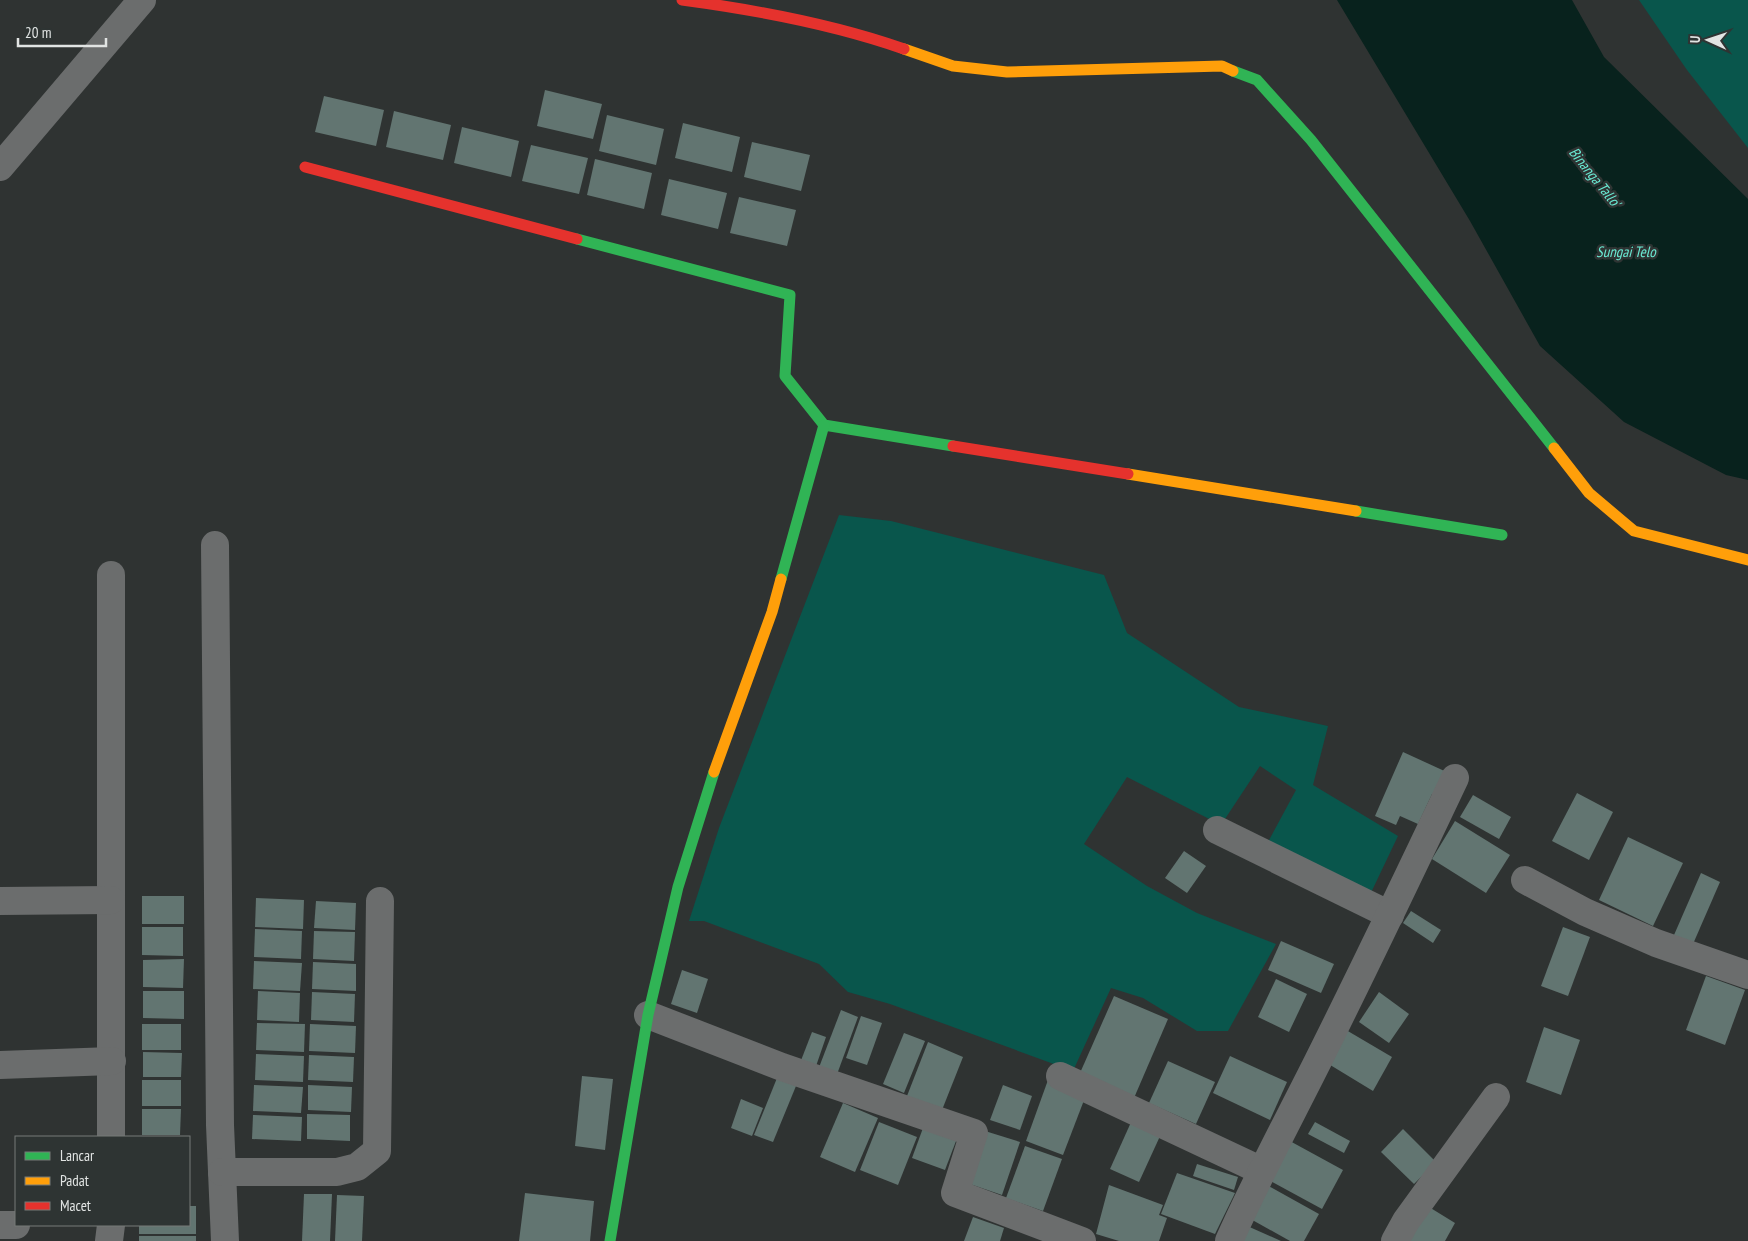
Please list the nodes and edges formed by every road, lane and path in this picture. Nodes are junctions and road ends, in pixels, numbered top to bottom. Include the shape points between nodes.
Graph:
1 (142, 0) edge
2 (682, 0) edge
3 (0, 167) edge
4 (305, 167) dead end
5 (824, 425) junction
6 (1502, 536) dead end
7 (215, 545) dead end
8 (1748, 560) edge
9 (111, 575) dead end
10 (1455, 778) dead end
11 (1217, 830) dead end
12 (1525, 880) dead end
13 (111, 900) junction
14 (0, 901) edge
15 (380, 901) dead end
16 (1390, 915) junction
17 (1748, 975) edge
18 (648, 1015) junction
19 (112, 1061) junction
20 (0, 1065) edge
21 (1060, 1076) dead end
22 (1496, 1097) dead end
23 (111, 1136) edge
24 (1260, 1170) junction
25 (222, 1172) junction
26 (15, 1224) edge
27 (0, 1225) edge
28 (111, 1226) edge
29 (109, 1241) edge
30 (225, 1241) edge
31 (610, 1241) edge
32 (1082, 1241) edge
33 (1228, 1241) edge
34 (1395, 1241) edge

1 - 3 street
2 - 8 street via 749,9 867,36 953,66 1007,72 1222,66 1257,80 1311,140 1589,493 1634,531
4 - 5 street via 790,295 784,376
5 - 6 street
5 - 18 street via 772,612 717,762 678,887
7 - 25 street
9 - 13 street
10 - 16 street
11 - 16 street
12 - 17 street via 1585,912 1656,943
13 - 14 street
13 - 19 street
15 - 25 street via 377,1151 357,1167 337,1172
16 - 24 street
18 - 31 street
18 - 32 street via 974,1133 955,1193
19 - 20 street
19 - 23 street
21 - 24 street
22 - 34 street
24 - 33 street
25 - 30 street
26 - 27 street
28 - 29 street

